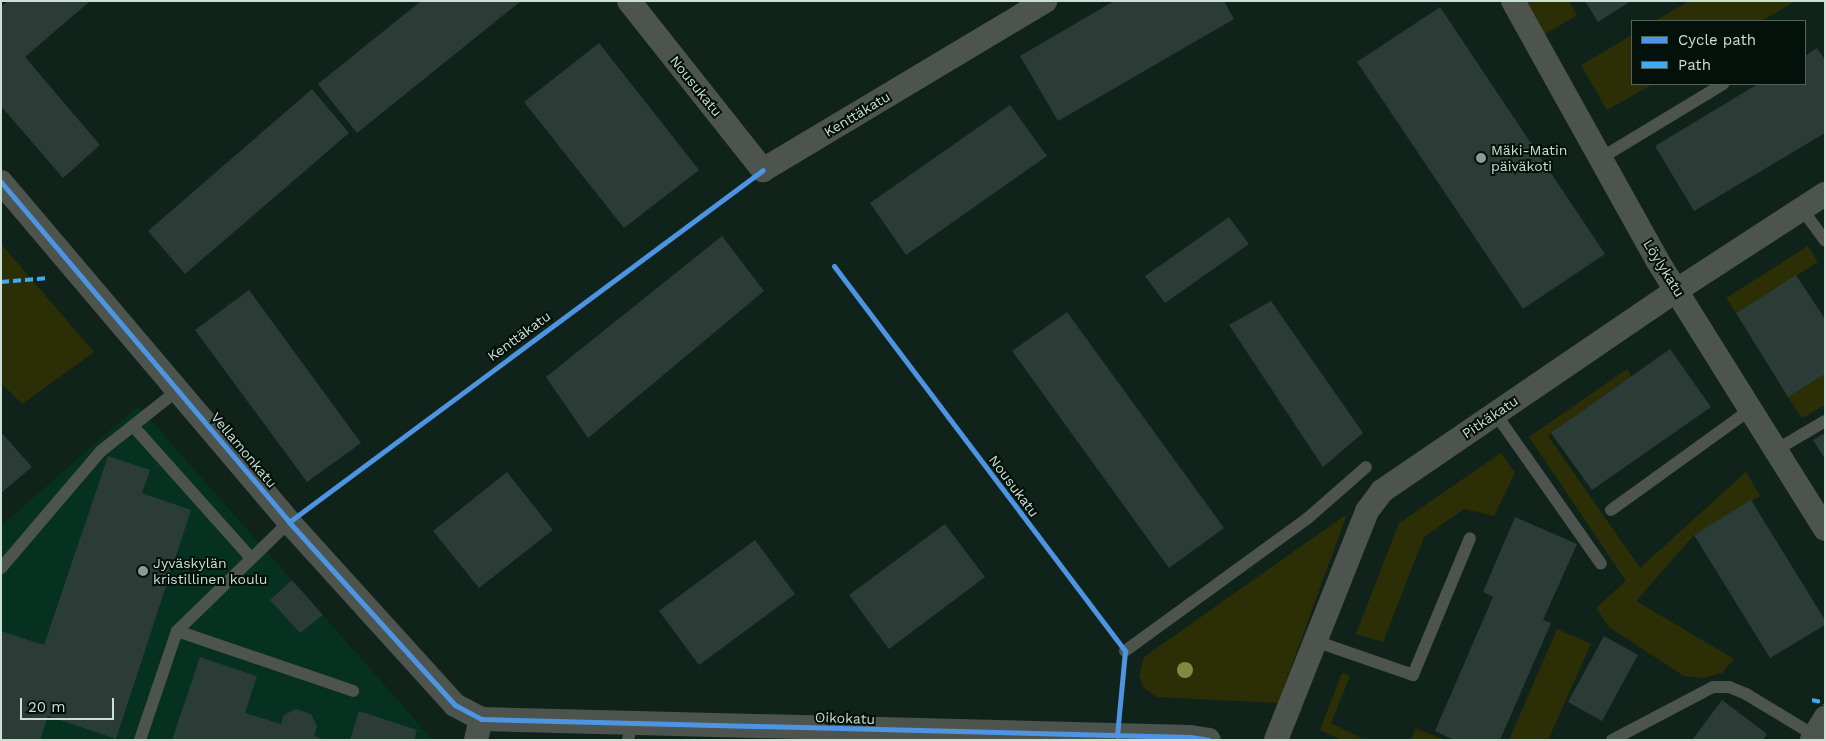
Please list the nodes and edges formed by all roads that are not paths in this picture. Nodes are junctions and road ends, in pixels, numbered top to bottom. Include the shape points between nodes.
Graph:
1 (629, 1) edge
2 (1045, 1) edge
3 (1513, 1) edge
4 (1721, 85) edge
5 (1600, 158) junction
6 (763, 170) joint
7 (1, 182) edge
8 (1825, 194) edge
9 (1802, 209) junction
10 (1825, 241) edge
11 (1677, 290) junction
12 (178, 390) junction
13 (1751, 409) junction
14 (1496, 413) junction
15 (1825, 421) edge
16 (133, 426) junction
17 (1776, 450) junction
18 (1366, 467) dead end
19 (1611, 510) dead end
20 (289, 522) junction
21 (1825, 529) edge
22 (1470, 538) dead end
23 (251, 558) junction
24 (1601, 564) dead end
25 (1, 568) edge
26 (177, 631) junction
27 (1316, 641) junction
28 (1125, 651) dead end
29 (353, 691) dead end
30 (479, 730) edge
31 (630, 731) edge
32 (1817, 731) edge
33 (1148, 738) edge
34 (140, 740) edge
35 (1209, 740) edge
36 (1276, 740) edge
37 (1612, 740) edge

1 - 6 street, Nousukatu
2 - 6 street, Kenttäkatu
3 - 5 street, Löylykatu
4 - 5 lane
5 - 11 street, Löylykatu
7 - 12 street, Vellamonkatu
8 - 9 street, Pitkäkatu
9 - 10 lane
9 - 11 street, Pitkäkatu
11 - 13 street, Löylykatu
11 - 14 street, Pitkäkatu
12 - 16 lane
12 - 20 street, Vellamonkatu
13 - 17 street, Löylykatu
13 - 19 lane
14 - 24 lane
14 - 27 street, Pitkäkatu via 1382,491 1367,511
15 - 17 lane
16 - 23 lane
16 - 25 lane via 101,451
17 - 21 street, Löylykatu
18 - 28 lane via 1308,518
20 - 23 lane
20 - 30 street, Vellamonkatu
22 - 27 lane via 1413,675
23 - 26 lane
26 - 29 lane
26 - 34 lane
27 - 36 street, Pitkäkatu
30 - 31 street, Oikokatu
31 - 33 street, Oikokatu
32 - 37 lane via 1746,694 1729,687 1713,686
33 - 35 street, Oikokatu

